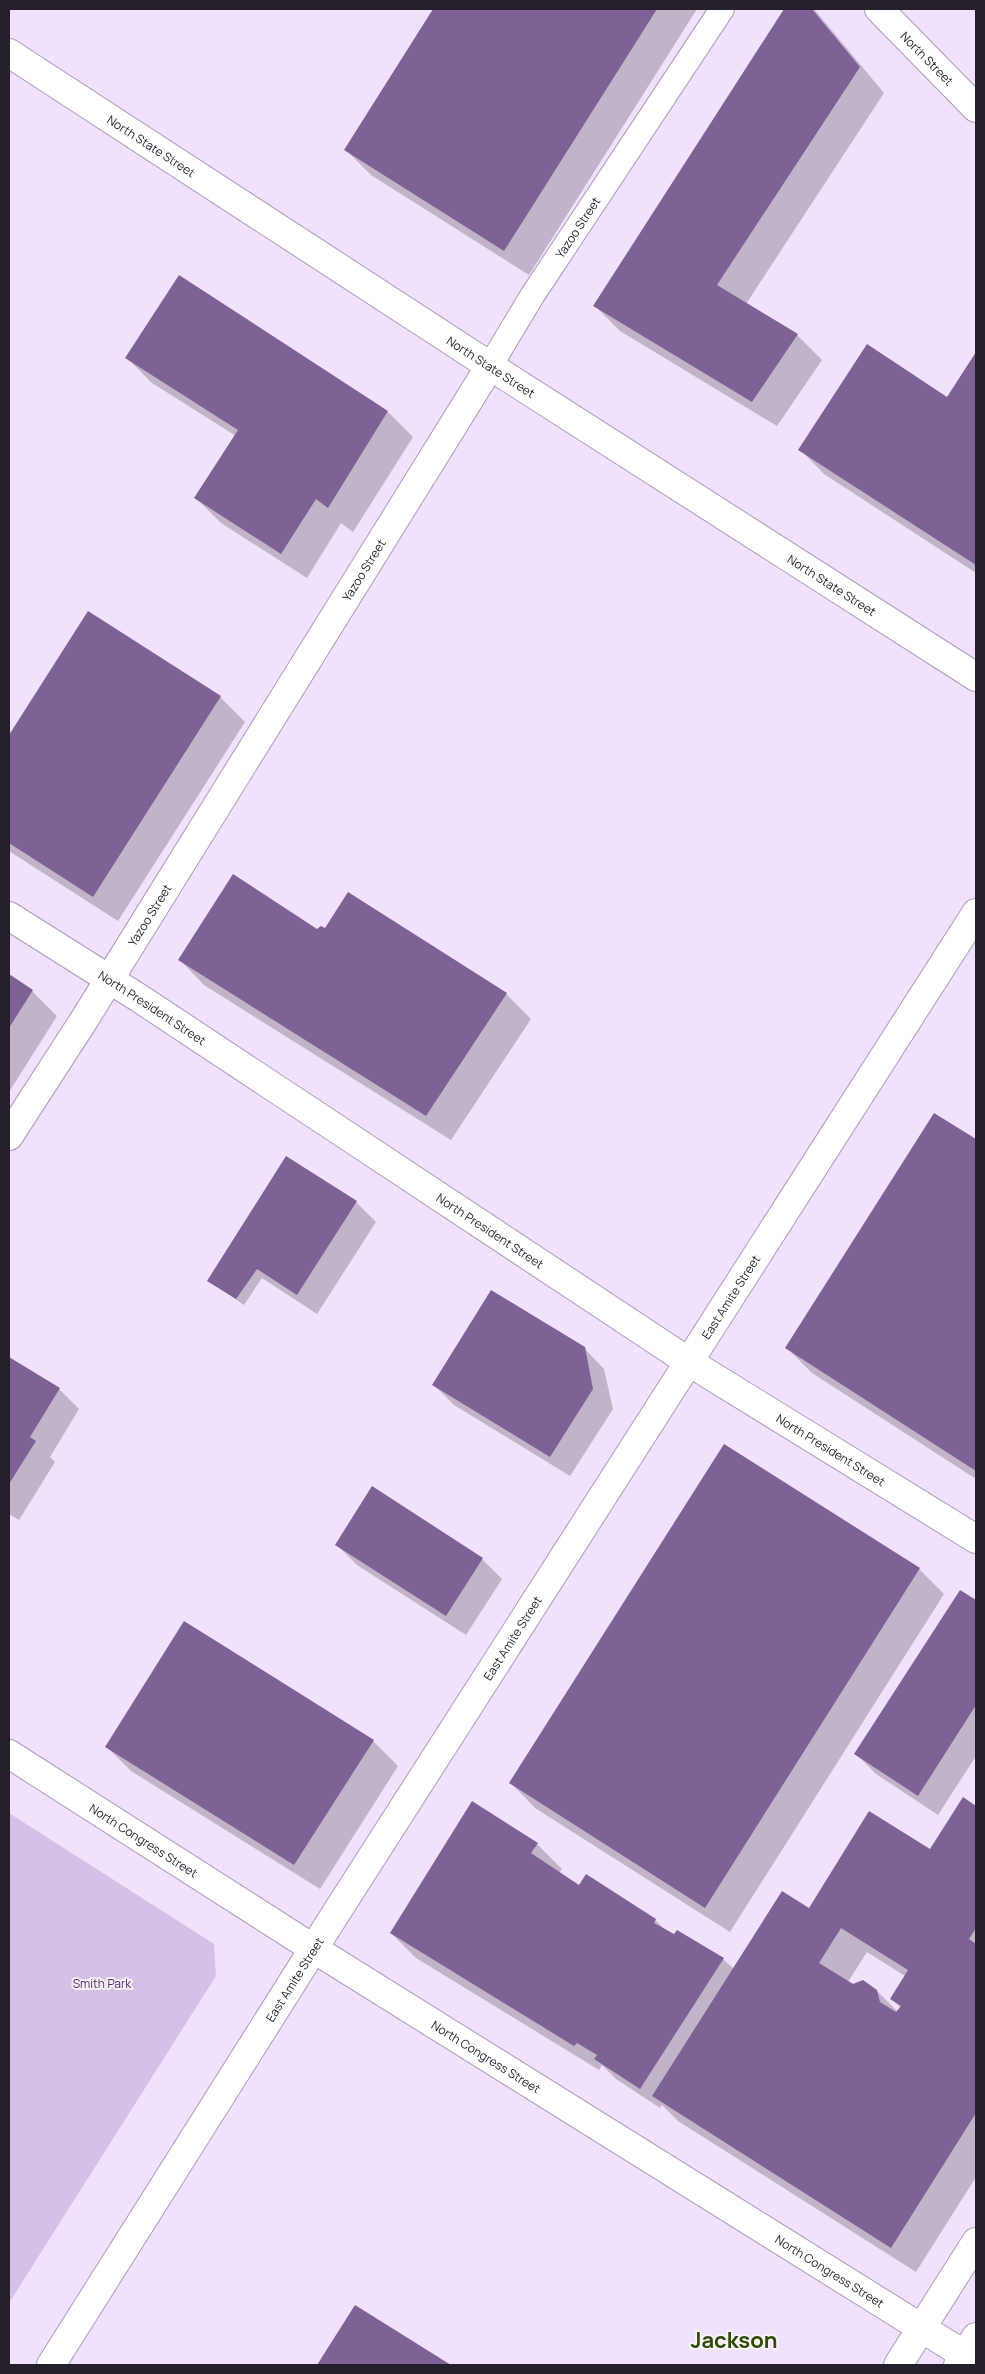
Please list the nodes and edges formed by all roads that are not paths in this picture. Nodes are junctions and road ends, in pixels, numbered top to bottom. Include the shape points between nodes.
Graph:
1 (722, 9) edge
2 (879, 9) edge
3 (9, 53) edge
4 (976, 108) edge
5 (490, 366) junction
6 (976, 677) edge
7 (976, 913) edge
8 (9, 916) edge
9 (109, 980) junction
10 (9, 1136) edge
11 (689, 1362) junction
12 (976, 1539) edge
13 (9, 1754) edge
14 (314, 1949) junction
15 (976, 2242) edge
16 (922, 2328) junction
17 (969, 2355) edge
18 (51, 2365) edge
19 (898, 2365) edge

1 - 5 lane, Yazoo Street via 532,296
2 - 4 street, North Street
3 - 5 street, North State Street
5 - 6 street, North State Street
5 - 9 street, Yazoo Street
7 - 11 street, East Amite Street
8 - 9 street, North President Street
9 - 10 street, Yazoo Street
9 - 11 street, North President Street
11 - 12 street, North President Street
11 - 14 street, East Amite Street
13 - 14 street, North Congress Street
14 - 16 street, North Congress Street
14 - 18 street, East Amite Street
15 - 16 street
16 - 17 street, North Congress Street
16 - 19 street

